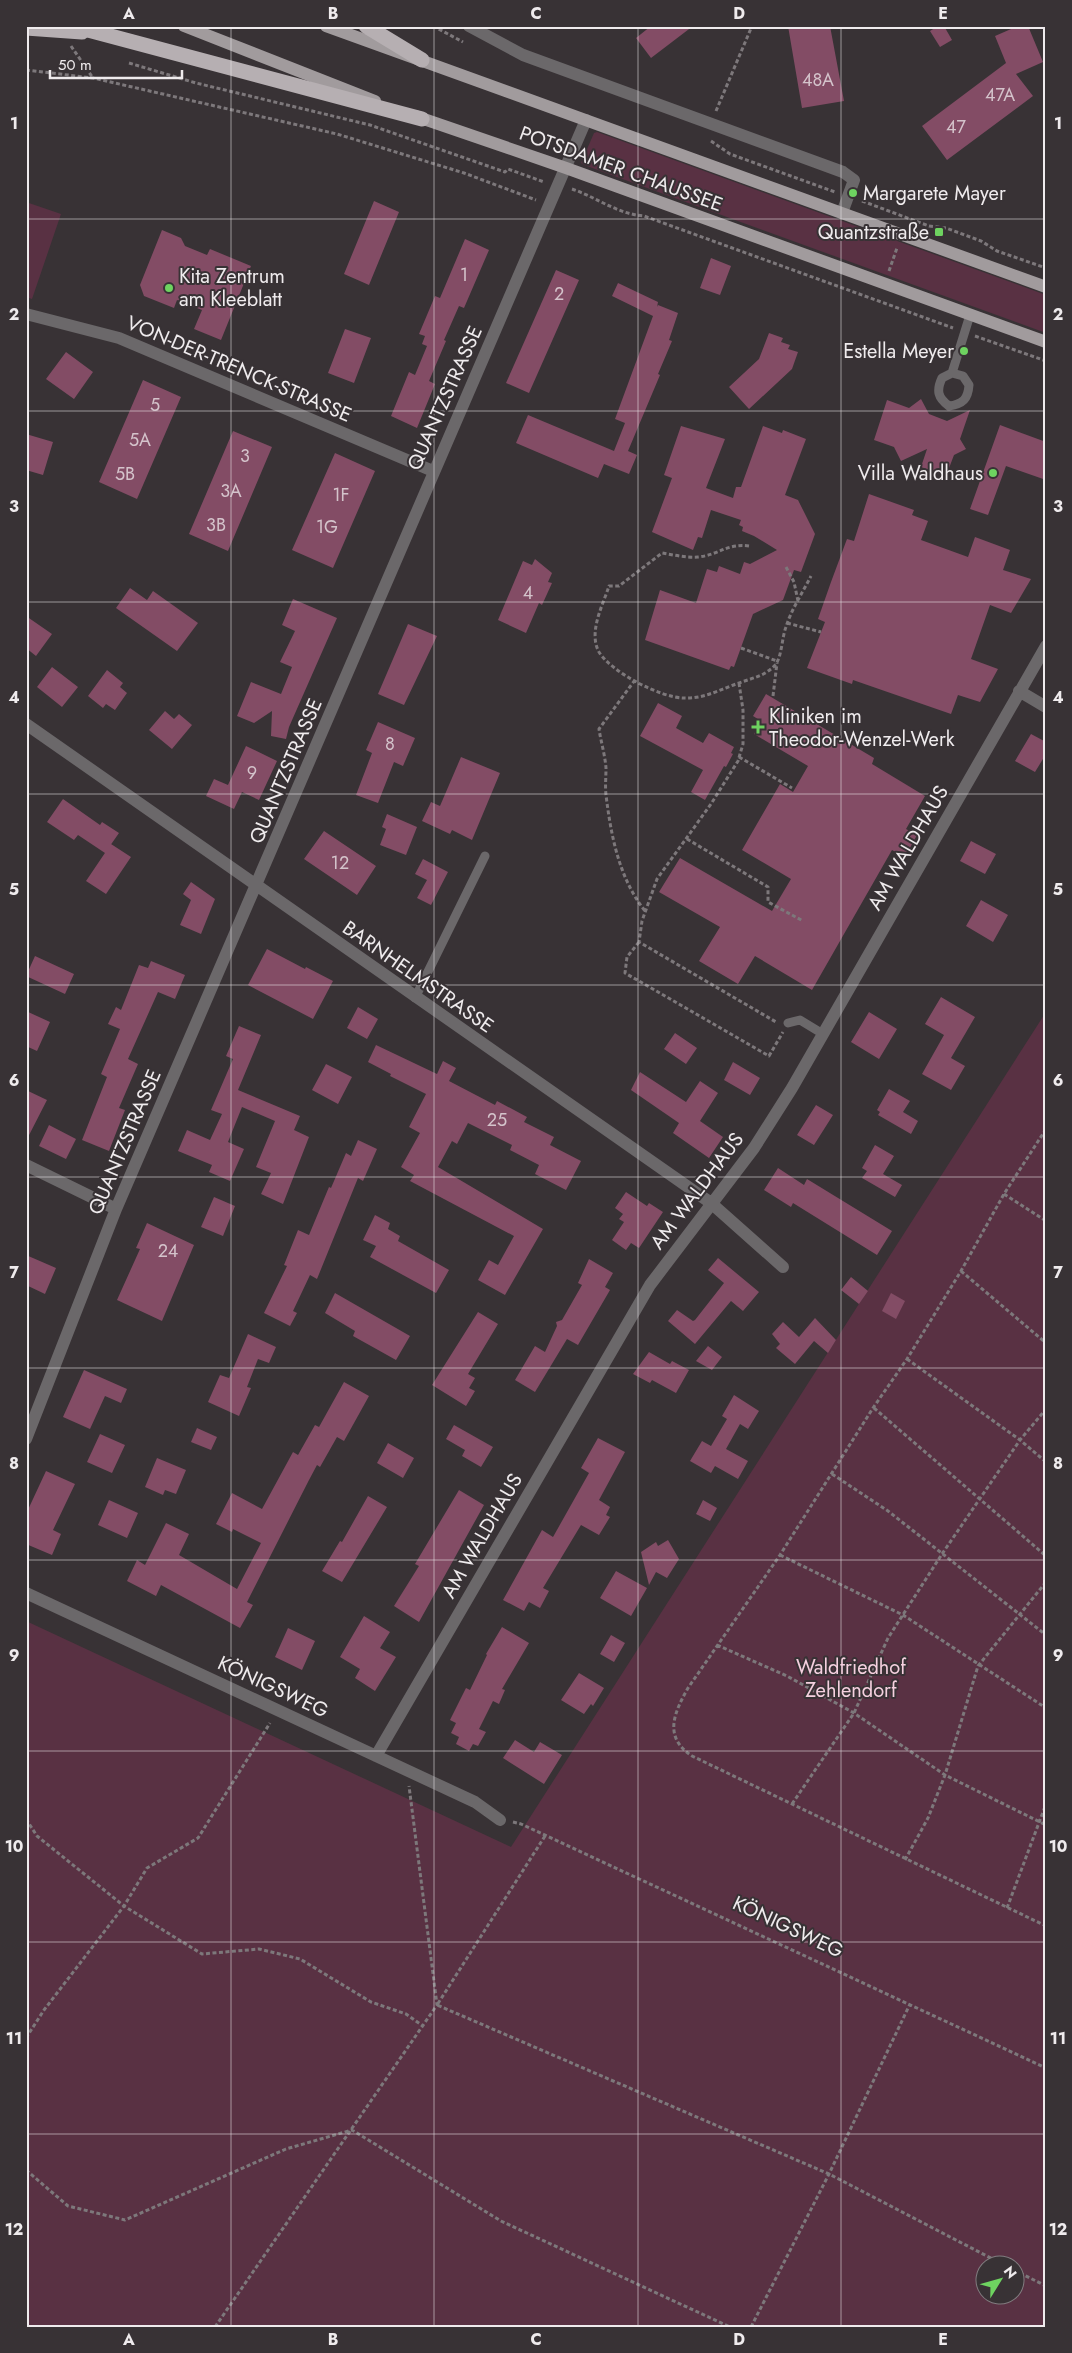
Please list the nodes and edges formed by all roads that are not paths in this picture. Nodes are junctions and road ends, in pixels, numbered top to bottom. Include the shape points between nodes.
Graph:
1 (73, 26) edge
2 (184, 26) edge
3 (326, 26) edge
4 (366, 26) edge
5 (469, 26) edge
6 (26, 28) edge
7 (92, 32) junction
8 (422, 60) junction
9 (422, 119) junction
10 (586, 120) junction
11 (566, 168) junction
12 (842, 213) junction
13 (1046, 287) edge
14 (26, 314) edge
15 (970, 315) junction
16 (1046, 342) edge
17 (952, 373) dead end
18 (433, 471) junction
19 (1046, 646) edge
20 (1019, 691) junction
21 (1046, 707) edge
22 (26, 724) edge
23 (485, 856) dead end
24 (257, 887) junction
25 (415, 998) junction
26 (787, 1025) road end
27 (823, 1034) junction
28 (26, 1166) edge
29 (710, 1204) junction
30 (116, 1209) junction
31 (783, 1267) dead end
32 (26, 1438) edge
33 (26, 1593) edge
34 (376, 1756) junction
35 (500, 1820) dead end

1 - 7 highway
2 - 9 main road, POTSDAMER CHAUSSEE
3 - 8 main road, POTSDAMER CHAUSSEE
4 - 8 highway
5 - 12 street via 523,55 843,172 854,180
6 - 7 highway
7 - 9 highway
8 - 10 main road, POTSDAMER CHAUSSEE
9 - 11 main road, POTSDAMER CHAUSSEE
10 - 11 street, QUANTZSTRASSE
10 - 12 main road, POTSDAMER CHAUSSEE
11 - 15 main road, POTSDAMER CHAUSSEE
11 - 18 street, QUANTZSTRASSE
12 - 13 main road, POTSDAMER CHAUSSEE
14 - 18 street, VON-DER-TRENCK-STRASSE via 119,338
15 - 16 main road, POTSDAMER CHAUSSEE
15 - 17 lane
18 - 24 street, QUANTZSTRASSE
19 - 20 street, AM WALDHAUS
20 - 21 street
20 - 27 street, AM WALDHAUS
22 - 24 street, BARNHELMSTRASSE
23 - 25 lane
24 - 25 street, BARNHELMSTRASSE
24 - 30 street, QUANTZSTRASSE
25 - 29 street, BARNHELMSTRASSE
26 - 27 lane via 800,1020
27 - 29 street, AM WALDHAUS via 754,1148
28 - 30 street
29 - 31 street, BARNHELMSTRASSE
29 - 34 street, AM WALDHAUS via 650,1285
30 - 32 street, QUANTZSTRASSE
33 - 34 street, KÖNIGSWEG
34 - 35 street, KÖNIGSWEG via 475,1802

